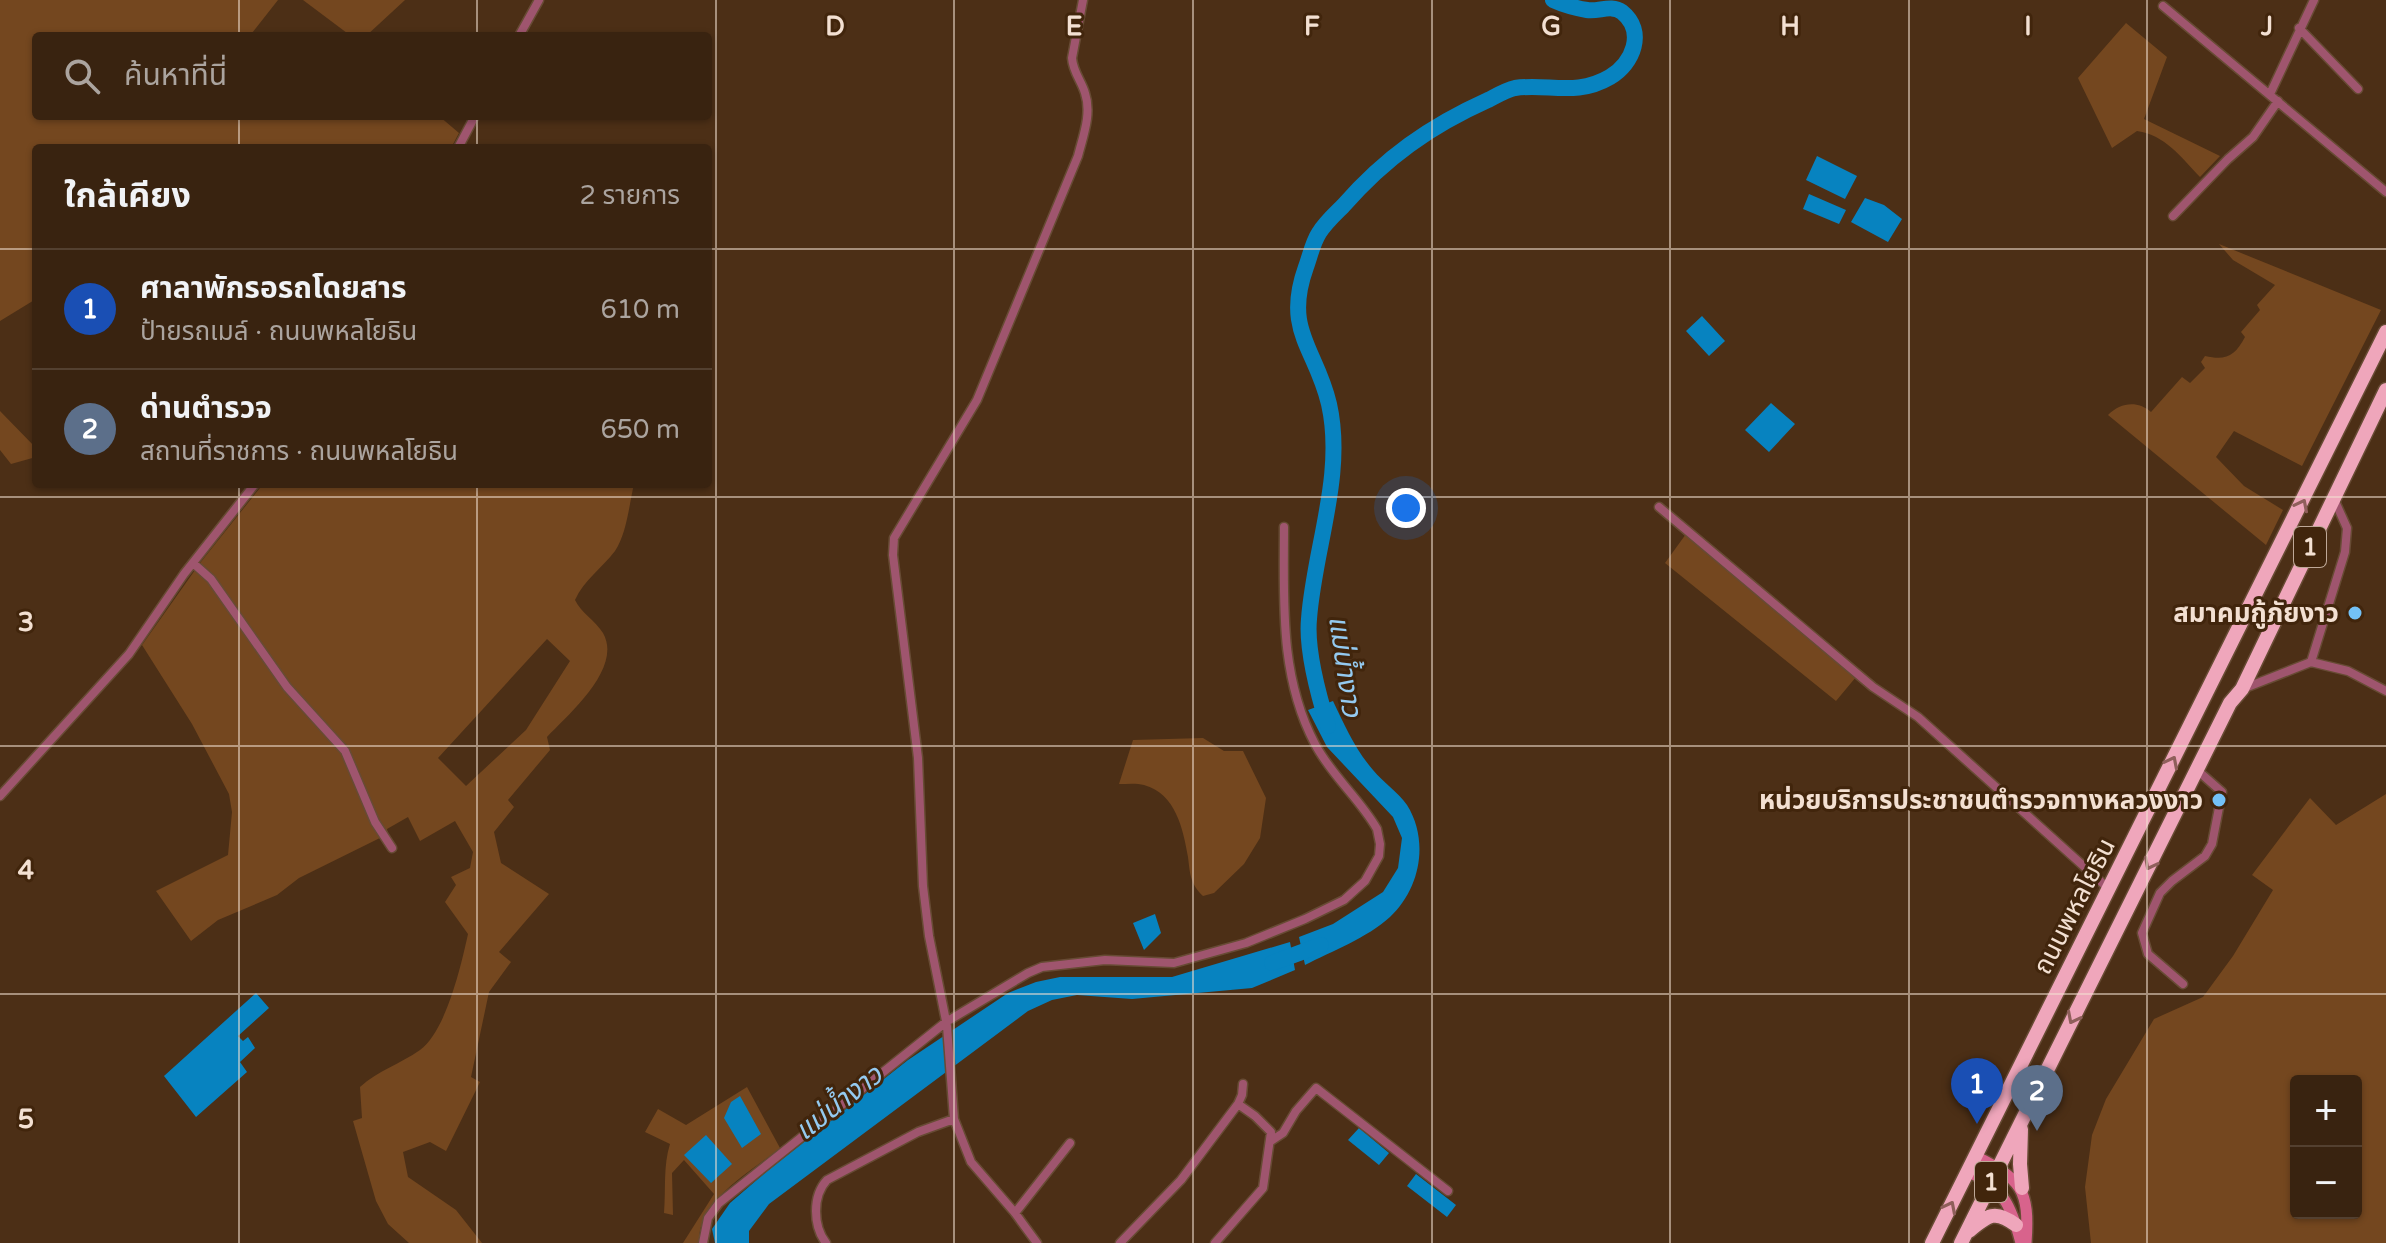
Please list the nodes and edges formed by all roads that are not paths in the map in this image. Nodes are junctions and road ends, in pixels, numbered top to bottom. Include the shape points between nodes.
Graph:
1 (539, 0) edge
2 (1083, 0) edge
3 (2314, 0) edge
4 (2163, 6) dead end
5 (2299, 28) junction
6 (521, 32) edge
7 (2358, 89) dead end
8 (2270, 94) junction
9 (2278, 101) junction
10 (473, 120) edge
11 (460, 144) edge
12 (2386, 192) edge
13 (2173, 216) dead end
14 (2386, 332) edge
15 (2386, 390) edge
16 (252, 488) edge
17 (2333, 498) junction
18 (1659, 507) dead end
19 (1284, 527) dead end
20 (193, 563) junction
21 (2311, 662) junction
22 (2242, 689) junction
23 (2386, 691) edge
24 (2197, 770) junction
25 (0, 796) edge
26 (392, 848) dead end
27 (2109, 889) junction
28 (2183, 984) dead end
29 (947, 1024) junction
30 (1243, 1084) dead end
31 (1238, 1104) junction
32 (954, 1119) junction
33 (2022, 1120) junction
34 (1271, 1141) junction
35 (1070, 1143) dead end
36 (1975, 1156) junction
37 (1998, 1168) junction
38 (1968, 1171) junction
39 (1991, 1182) junction
40 (2022, 1188) junction
41 (1448, 1191) dead end
42 (1015, 1213) junction
43 (2016, 1225) junction
44 (1963, 1238) edge
45 (703, 1243) edge
46 (826, 1243) edge
47 (1037, 1243) edge
48 (1120, 1243) edge
49 (1215, 1243) edge
50 (1932, 1243) edge
51 (2024, 1243) edge

1 - 6 street
2 - 29 street via 1072,58 1088,102 1078,156 977,400 894,538 918,758 923,886
3 - 5 street
4 - 8 street
5 - 7 street
5 - 8 street
8 - 9 street
9 - 12 street
9 - 13 street via 2253,137
10 - 11 street
27 -> 14 highway, ถนนพหลโยธิน / 1
15 - 17 highway, ถนนพหลโยธิน / 1
16 - 20 street
17 - 21 street via 2347,528 2345,552
17 - 22 highway, ถนนพหลโยธิน / 1
18 - 27 street via 1863,679 1928,725
19 - 29 street via 1284,626 1293,688 1318,749 1377,829 1375,867 1344,900 1246,943 1165,964 1105,960 1042,967
20 - 25 street via 129,654
20 - 26 street via 211,579 287,687 345,751
21 - 22 street
21 - 23 street via 2348,671
22 - 24 highway, ถนนพหลโยธิน / 1
24 - 28 street via 2222,792 2212,844 2160,893 2142,933 2148,954
24 -> 33 highway, ถนนพหลโยธิน / 1
27 - 36 highway, ถนนพหลโยธิน / 1
29 - 32 street
29 - 45 street via 719,1203 708,1218
30 - 31 street
31 - 34 street via 1266,1126
31 - 48 street via 1181,1180
32 - 42 street via 971,1162
32 - 46 street via 827,1180 816,1207
33 - 37 highway, ถนนพหลโยธิน / 1
33 - 40 highway
34 - 41 street via 1316,1088
34 - 49 street via 1263,1188
35 - 42 street
36 - 37 street
36 - 38 highway, ถนนพหลโยธิน / 1
37 - 39 highway, ถนนพหลโยธิน / 1
37 - 40 street
38 - 39 street
50 -> 38 highway, ถนนพหลโยธิน / 1
39 - 43 street
39 - 44 highway, ถนนพหลโยธิน / 1
40 - 51 street
42 - 47 street
43 - 44 highway via 1993,1215
43 - 51 street

